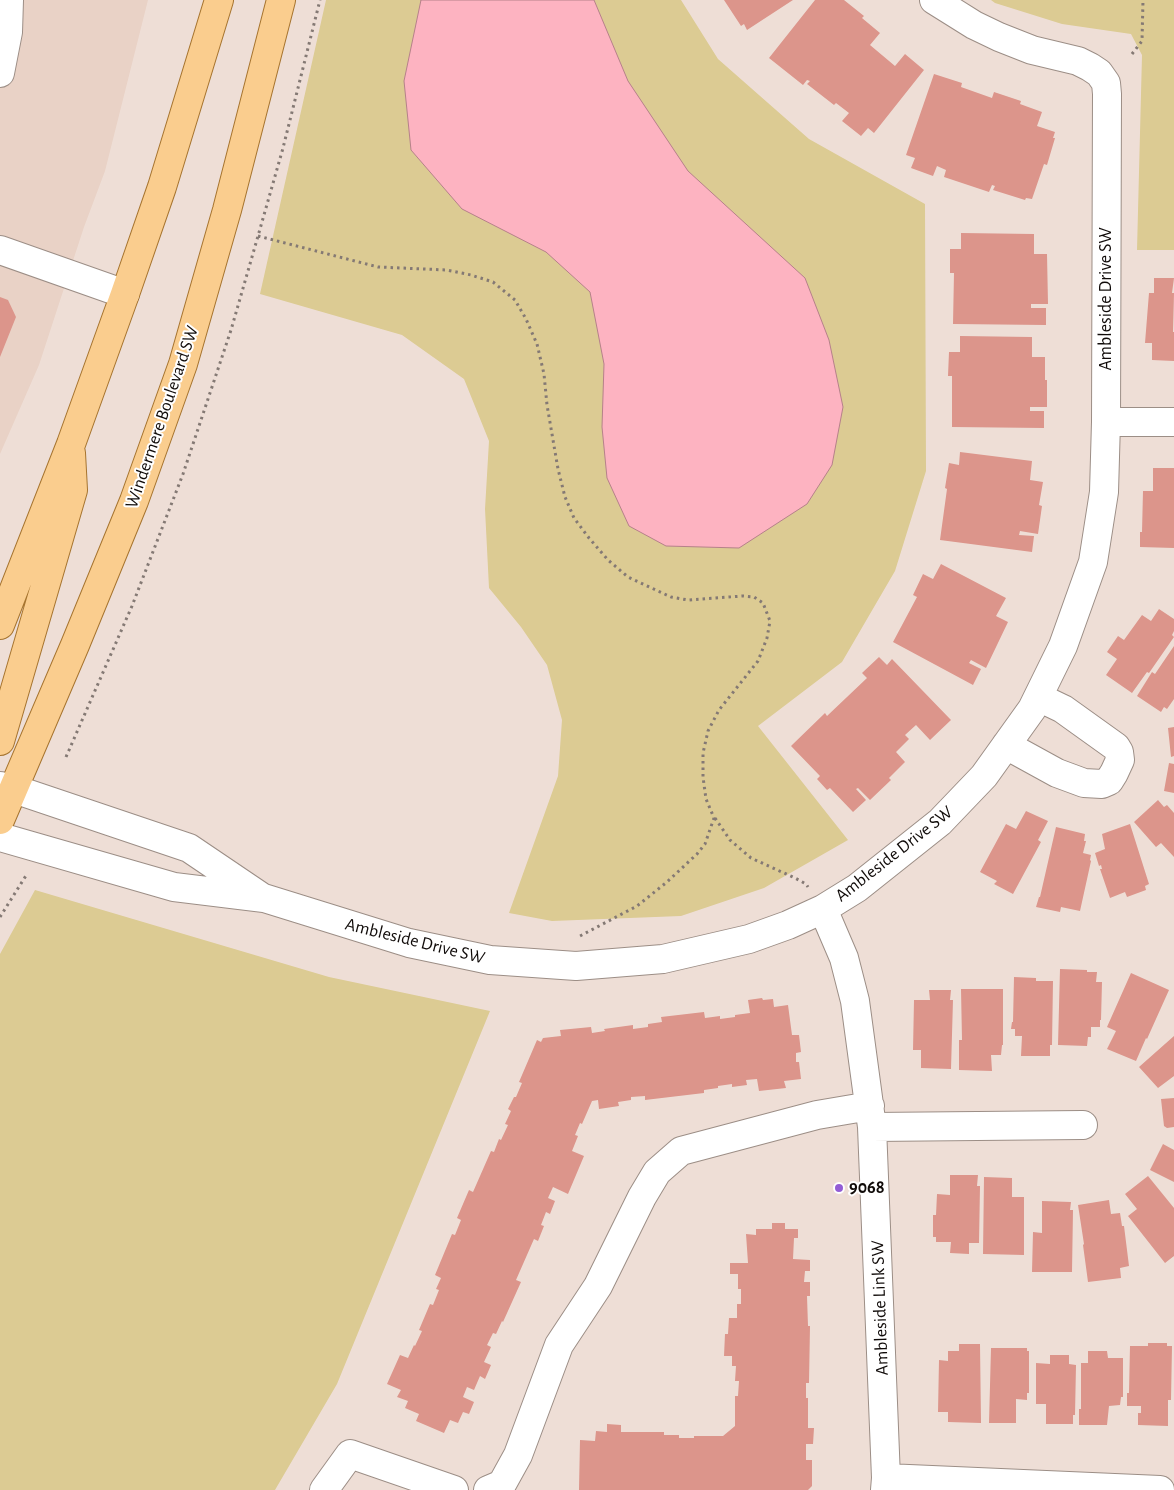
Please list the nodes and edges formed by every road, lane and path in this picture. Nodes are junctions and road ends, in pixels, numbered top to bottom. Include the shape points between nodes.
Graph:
1 (9, 0) edge
2 (219, 0) edge
3 (281, 0) edge
4 (934, 0) edge
5 (1143, 0) edge
6 (1132, 54) dead end
7 (0, 73) edge
8 (258, 236) dead end
9 (0, 250) edge
10 (126, 294) junction
11 (1106, 422) junction
12 (1174, 422) edge
13 (70, 444) junction
14 (0, 625) edge
15 (1038, 697) junction
16 (0, 741) edge
17 (1006, 745) junction
18 (7, 787) edge
19 (714, 818) junction
20 (0, 820) edge
21 (0, 837) edge
22 (27, 874) dead end
23 (806, 884) dead end
24 (264, 898) junction
25 (823, 908) junction
26 (0, 917) edge
27 (580, 936) dead end
28 (871, 1116) junction
29 (1083, 1125) dead end
30 (886, 1484) edge
31 (1110, 1489) edge
32 (324, 1490) edge
33 (454, 1490) edge
34 (488, 1490) edge
35 (1160, 1490) edge

1 - 7 street via 8,32
2 - 10 main road
3 - 18 main road, Windermere Boulevard SW via 183,364 134,501 75,645
4 - 11 street, Ambleside Drive SW via 999,37 1032,50 1078,61 1099,73 1106,83
5 - 6 path via 1142,41
8 - 19 path via 378,267 447,270 493,282 515,300 536,344 565,497 574,518 589,538 628,577 671,597 688,600 743,596 754,597 763,603 770,620 758,661 719,710 708,731 703,753 703,777 706,799
9 - 10 street
10 - 13 main road
11 - 12 street
11 - 15 street, Ambleside Drive SW via 1104,492 1093,562 1063,646
13 - 14 main road
13 - 16 main road via 73,490
15 - 17 street, Ambleside Drive SW
15 - 17 street via 1063,709 1116,747 1120,760 1109,781 1084,783 1057,773
17 - 25 street, Ambleside Drive SW via 984,776 940,822 856,888
18 - 20 main road, Windermere Boulevard SW
18 - 24 street, Ambleside Drive SW via 190,848
19 - 23 path via 730,840 751,858
19 - 27 path via 705,844 668,882 636,906
21 - 24 street, Ambleside Drive SW via 174,887
22 - 26 path
24 - 25 street, Ambleside Drive SW via 409,943 490,960 576,966 663,959 730,944 788,925
25 - 28 street, Ambleside Link SW via 844,958 855,1001
28 - 29 street
28 - 30 street, Ambleside Link SW
28 - 34 street via 817,1115 681,1151 657,1172 598,1286 559,1346 518,1455 502,1484
30 - 31 street
31 - 35 street
32 - 33 street via 350,1454

